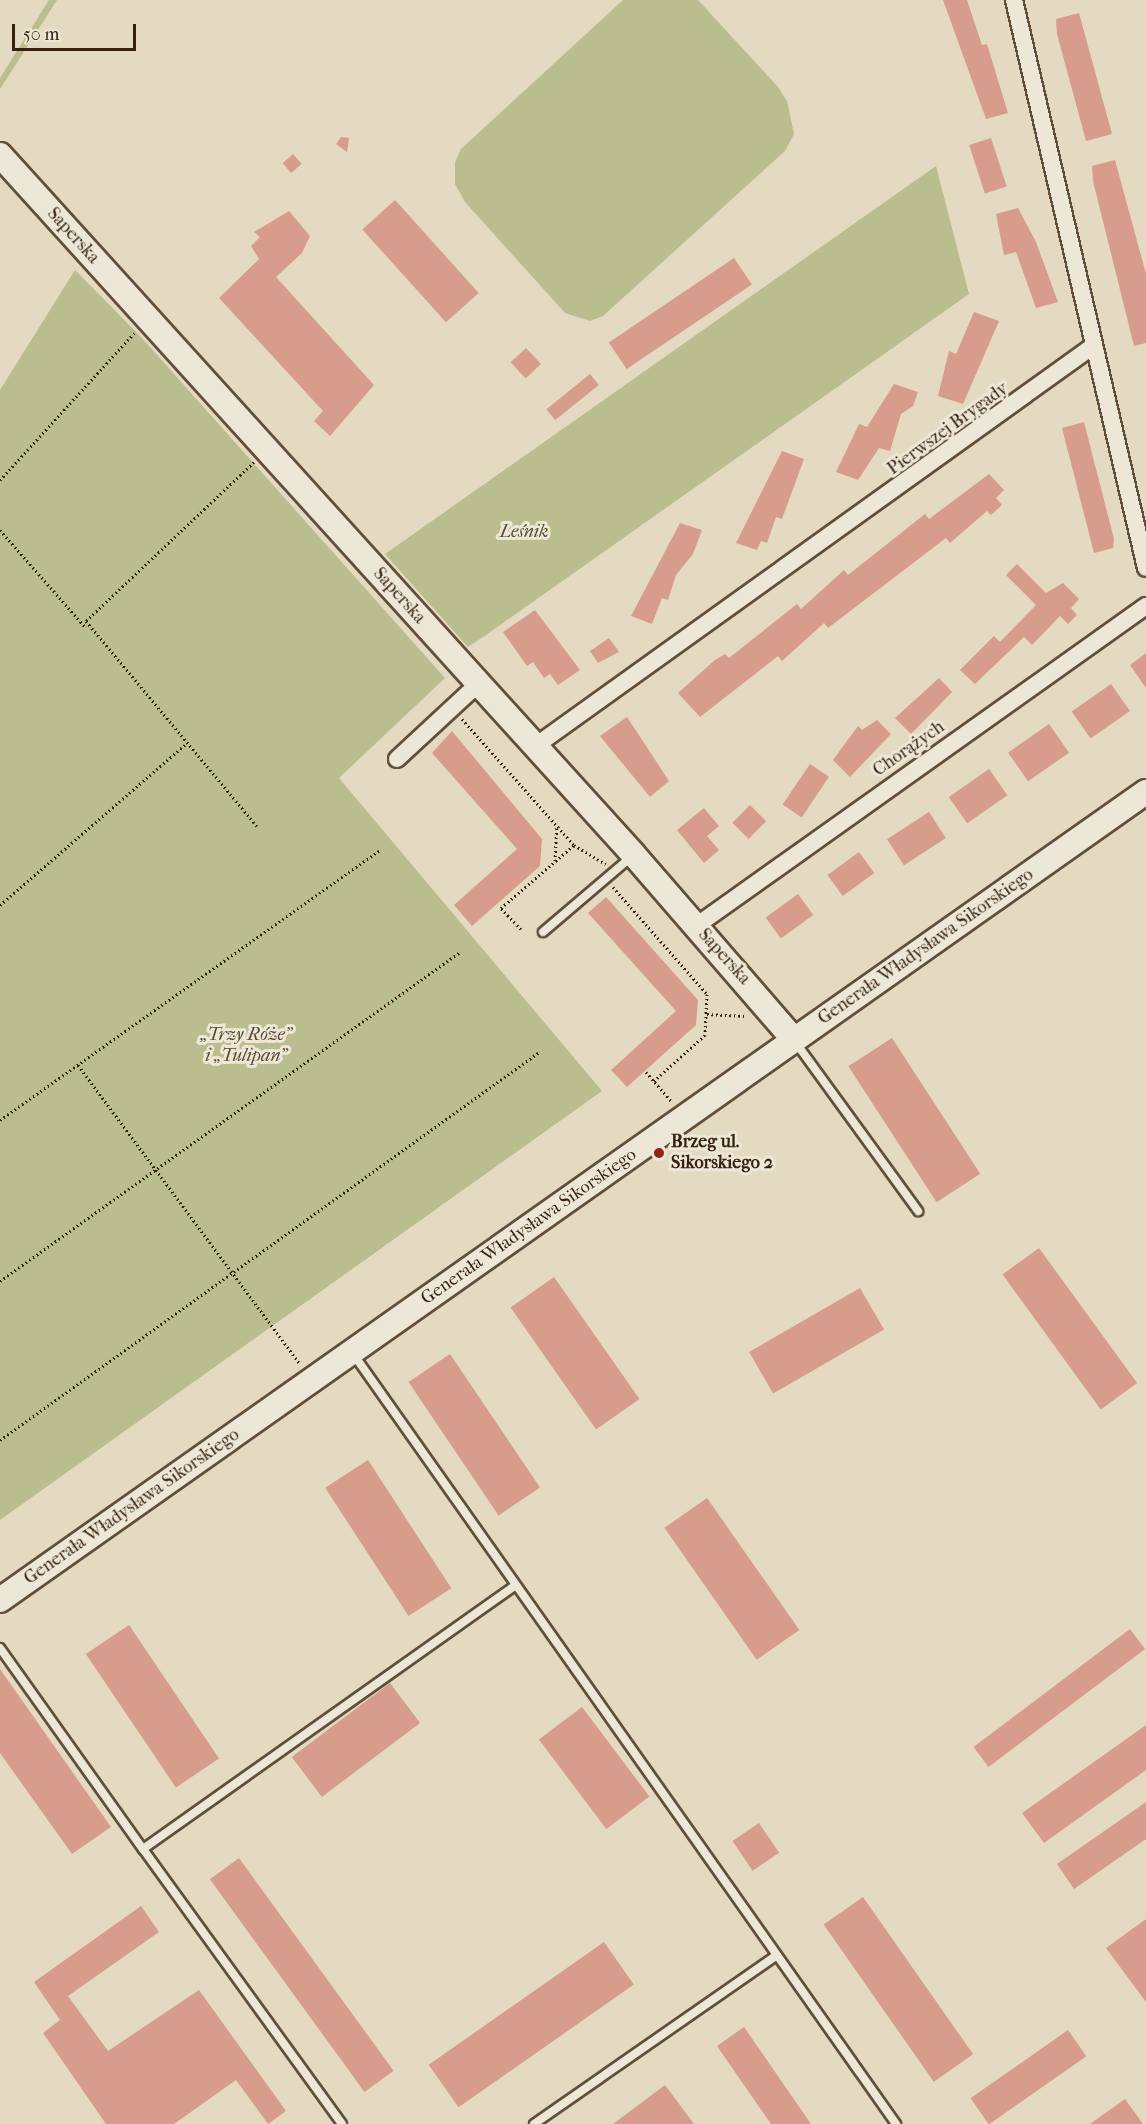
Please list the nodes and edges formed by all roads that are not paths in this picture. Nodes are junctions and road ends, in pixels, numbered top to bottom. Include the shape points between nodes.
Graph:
1 (1014, 0) edge
2 (0, 155) edge
3 (1093, 346) junction
4 (1146, 568) edge
5 (1146, 606) edge
6 (479, 683) junction
7 (534, 747) junction
8 (398, 759) dead end
9 (1146, 792) edge
10 (634, 855) junction
11 (696, 926) junction
12 (543, 932) dead end
13 (794, 1040) junction
14 (918, 1211) dead end
15 (352, 1352) junction
16 (513, 1587) junction
17 (0, 1600) edge
18 (0, 1648) edge
19 (143, 1849) junction
20 (776, 1956) junction
21 (342, 2124) edge
22 (534, 2124) edge
23 (896, 2124) edge

1 - 3 street
2 - 6 main road, Saperska
3 - 4 street
3 - 7 street, Pierwszej Brygady
5 - 11 street, Chorążych
6 - 7 main road, Saperska
6 - 8 street
7 - 10 main road, Saperska
9 - 13 main road, Generała Władysława Sikorskiego
10 - 11 main road, Saperska
10 - 12 lane
11 - 13 main road, Saperska
13 - 14 lane
13 - 15 main road, Generała Władysława Sikorskiego
15 - 16 lane
15 - 17 main road, Generała Władysława Sikorskiego
16 - 19 lane
16 - 20 lane
18 - 19 lane
19 - 21 lane
20 - 22 lane
20 - 23 lane

